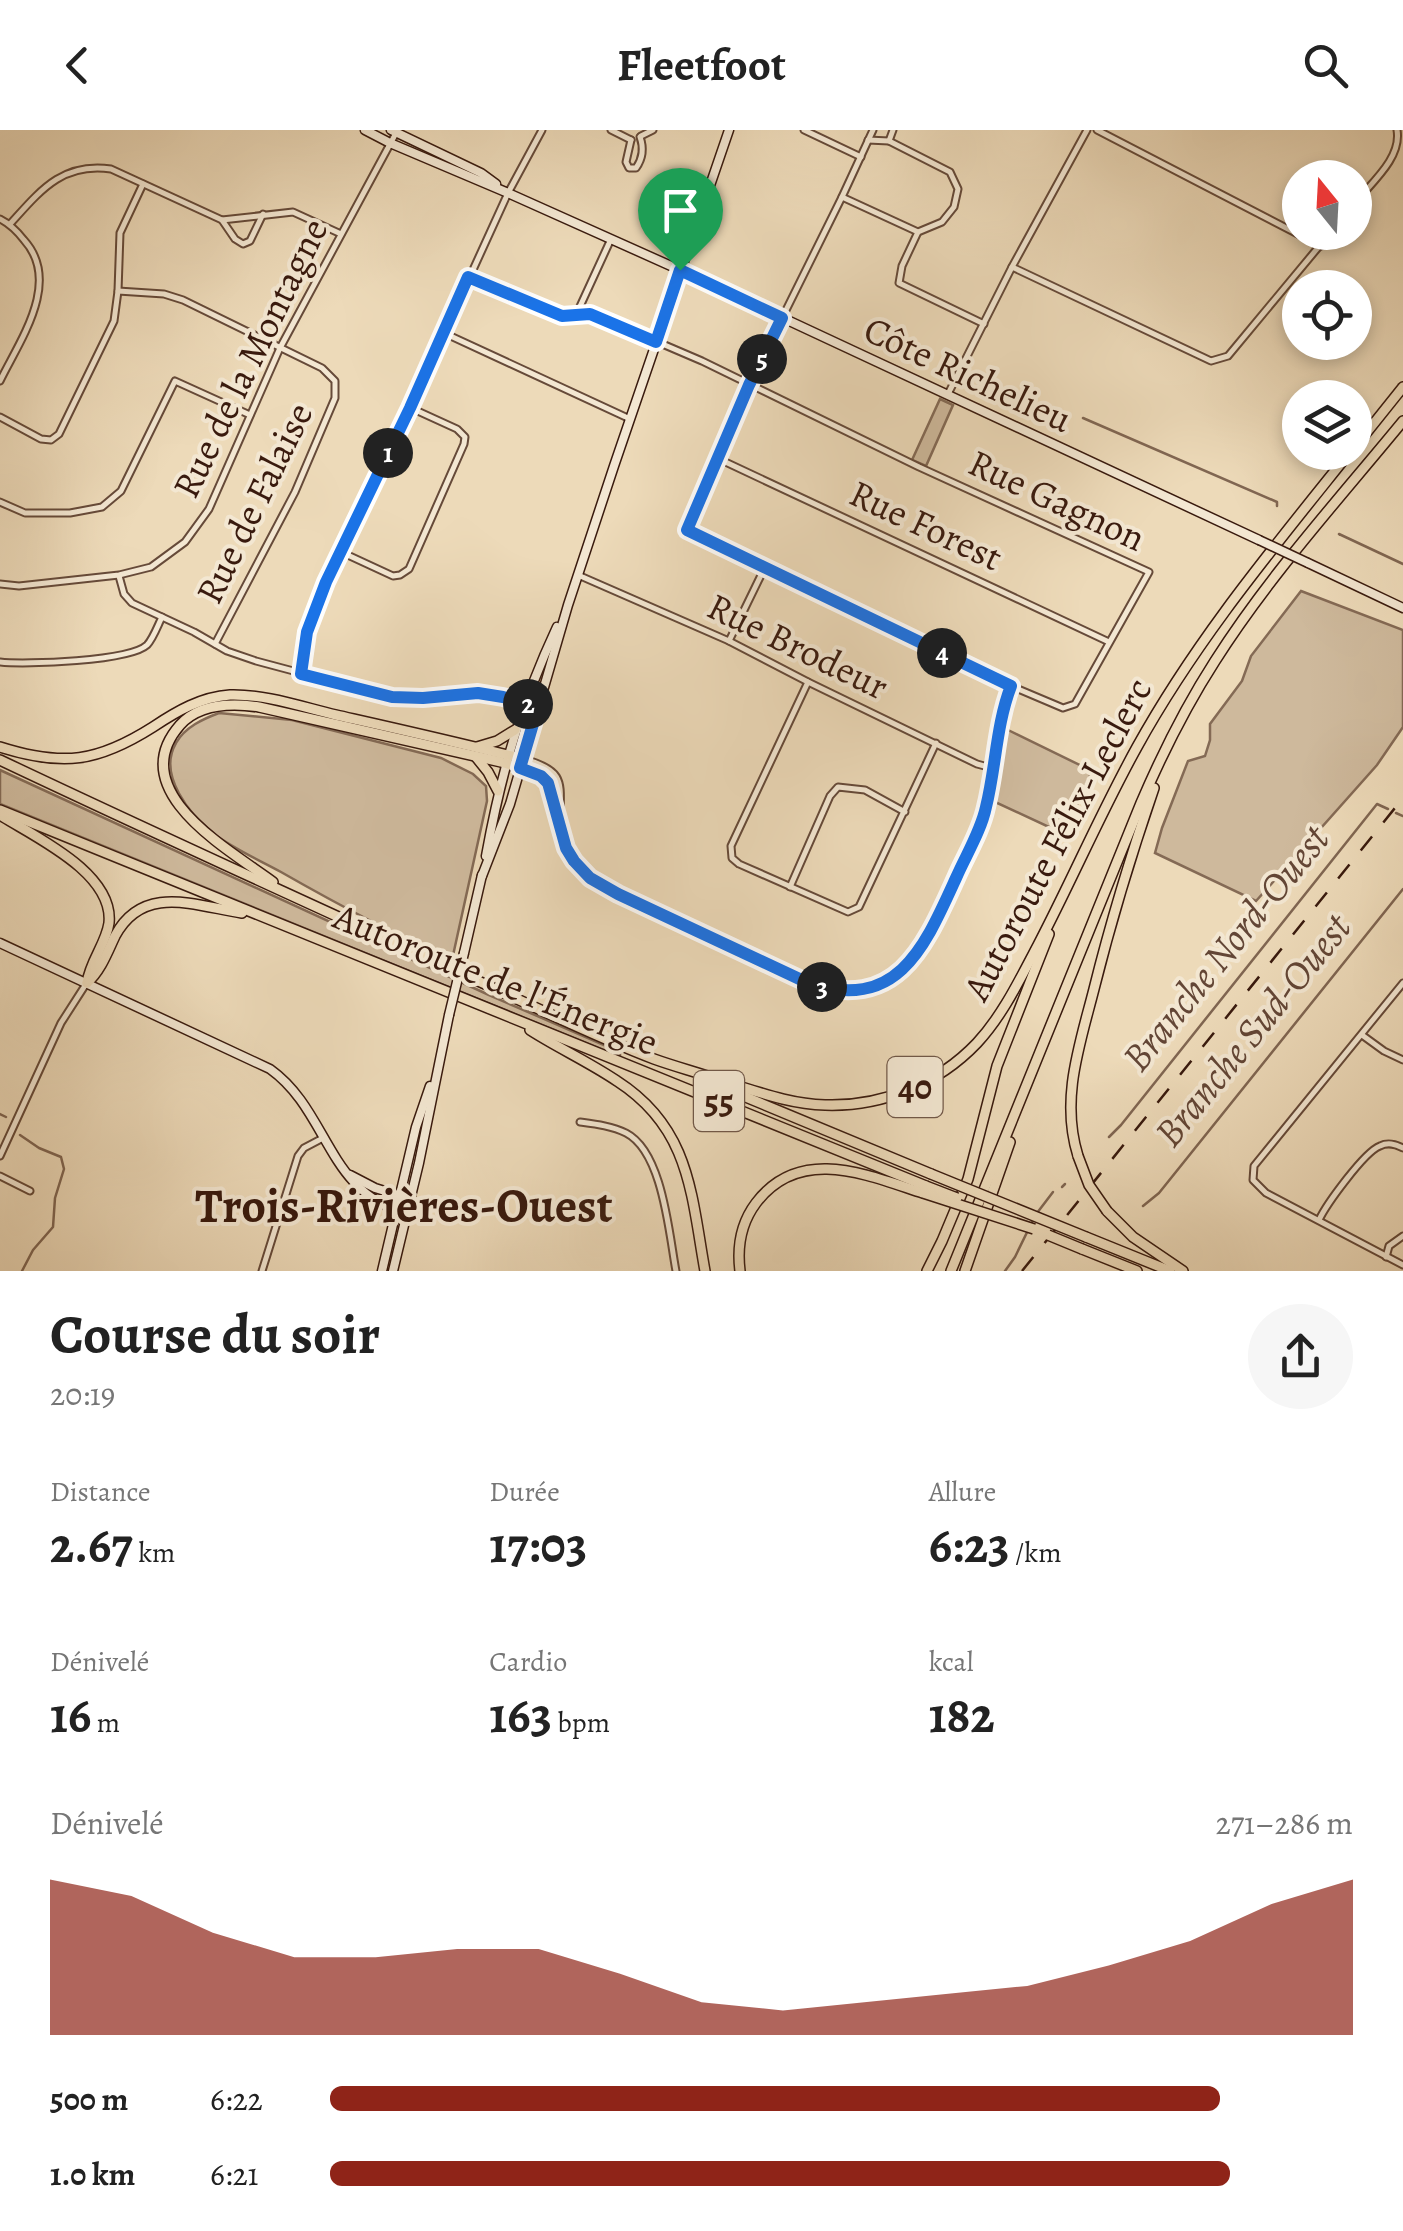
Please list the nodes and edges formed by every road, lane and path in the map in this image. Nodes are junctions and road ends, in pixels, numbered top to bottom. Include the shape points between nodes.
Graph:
1 (365, 130) edge
2 (542, 130) edge
3 (612, 130) edge
4 (654, 130) edge
5 (728, 130) edge
6 (804, 130) edge
7 (873, 130) edge
8 (893, 130) edge
9 (1088, 130) edge
10 (1097, 130) edge
11 (1397, 130) edge
12 (395, 131) edge
13 (640, 137) junction
14 (631, 140) junction
15 (868, 140) junction
16 (889, 142) junction
17 (390, 144) junction
18 (860, 157) junction
19 (1372, 182) edge
20 (143, 184) junction
21 (508, 193) junction
22 (842, 197) junction
23 (264, 214) junction
24 (0, 219) edge
25 (222, 220) junction
26 (10, 224) junction
27 (1282, 226) edge
28 (918, 232) junction
29 (342, 234) junction
30 (610, 239) junction
31 (1318, 250) edge
32 (1012, 267) junction
33 (680, 270) junction
34 (468, 277) junction
35 (118, 291) junction
36 (578, 314) junction
37 (782, 318) junction
38 (984, 324) junction
39 (444, 333) junction
40 (656, 342) junction
41 (280, 348) junction
42 (0, 381) edge
43 (749, 385) junction
44 (1403, 388) edge
45 (948, 394) junction
46 (410, 408) junction
47 (250, 415) junction
48 (0, 417) edge
49 (630, 419) junction
50 (1403, 420) edge
51 (1372, 426) edge
52 (719, 458) junction
53 (1337, 470) edge
54 (0, 502) edge
55 (339, 552) junction
56 (764, 568) junction
57 (119, 575) junction
58 (578, 575) junction
59 (0, 584) edge
60 (568, 605) junction
61 (1403, 608) edge
62 (162, 617) junction
63 (730, 640) junction
64 (1109, 642) junction
65 (215, 644) junction
66 (0, 662) edge
67 (301, 674) junction
68 (808, 682) junction
69 (1011, 686) junction
70 (525, 703) junction
71 (538, 707) junction
72 (515, 730) junction
73 (1171, 738) junction
74 (936, 743) junction
75 (0, 747) edge
76 (476, 752) junction
77 (506, 759) junction
78 (0, 760) edge
79 (522, 763) junction
80 (992, 768) junction
81 (498, 792) junction
82 (905, 812) junction
83 (0, 813) edge
84 (560, 830) junction
85 (482, 876) junction
86 (790, 887) junction
87 (1067, 890) junction
88 (291, 895) junction
89 (262, 916) junction
90 (0, 942) edge
91 (87, 982) junction
92 (1403, 983) edge
93 (1058, 1008) junction
94 (511, 1017) junction
95 (1362, 1034) junction
96 (654, 1059) junction
97 (1403, 1060) edge
98 (438, 1062) junction
99 (580, 1122) dead end
100 (323, 1138) junction
101 (1403, 1148) edge
102 (0, 1156) edge
103 (346, 1172) junction
104 (0, 1176) edge
105 (925, 1189) junction
106 (30, 1190) dead end
107 (400, 1196) junction
108 (410, 1198) junction
109 (396, 1210) junction
110 (406, 1213) junction
111 (1319, 1221) junction
112 (1403, 1236) edge
113 (1386, 1257) junction
114 (1403, 1266) edge
115 (262, 1271) edge
116 (382, 1271) edge
117 (393, 1271) edge
118 (676, 1271) edge
119 (705, 1271) edge
120 (740, 1271) edge
121 (927, 1271) edge
122 (951, 1271) edge
123 (965, 1271) edge
124 (1137, 1271) edge
125 (1170, 1271) edge
126 (1183, 1271) edge

1 - 17 street, Côte Richelieu
2 - 21 street
3 - 14 street
4 - 13 street
5 - 33 street
6 - 18 street
7 - 15 street
8 - 16 street
9 - 32 street
10 - 27 street
11 - 19 street via 1396,152
12 - 17 street, Rue de la Montagne
12 - 21 street, Côte Richelieu
13 - 14 street
13 - 14 street via 636,168 626,162
15 - 16 street
15 - 18 street
16 - 28 street via 950,172 958,189 942,222
17 - 21 street, Côte Richelieu
17 - 29 street, Rue de la Montagne
18 - 22 street
20 - 25 street
20 - 26 street via 96,167 63,174
20 - 35 street via 120,234
21 - 30 street, Côte Richelieu
21 - 34 street
22 - 28 street
22 - 37 street
23 - 25 street
23 - 25 street via 243,244
23 - 29 street via 293,212
24 - 26 street
26 - 42 street via 32,248 40,289
28 - 38 street via 899,283
29 - 41 street, Rue de la Montagne
30 - 33 street, Côte Richelieu
30 - 36 street
31 - 32 street via 1228,356 1212,361
32 - 38 street
33 - 37 street, Côte Richelieu
33 - 40 street
34 - 36 street, Rue Gagnon via 562,316
34 - 39 street
35 - 41 street, Rue de Falaise via 183,300
35 - 48 street via 114,321 59,434 41,439
36 - 40 street, Rue Gagnon
37 - 43 street
37 - 45 street, Côte Richelieu
38 - 45 street
39 - 46 street
39 - 49 street
40 - 43 street, Rue Gagnon
40 - 49 street
41 - 47 street, Rue de la Montagne
41 - 65 street, Rue de Falaise via 322,368 334,380 335,398
43 - 52 street
43 - 64 street, Rue Gagnon via 1149,572
44 - 51 highway, Autoroute Félix-Leclerc / 40
45 - 61 street, Côte Richelieu, bridge
46 - 55 street
46 - 55 street via 465,437 409,570 393,576
47 - 54 street via 175,381 121,491 102,507 25,513
47 - 57 street, Rue de la Montagne via 209,509 186,542 151,568
49 - 58 street
50 - 73 highway, Autoroute Félix-Leclerc via 1240,624
52 - 56 street, Rue Gagnon via 687,530
52 - 64 street, Rue Forest
53 - 87 highway, Autoroute Félix-Leclerc / 40 via 1188,662 1134,753
55 - 67 street via 308,626
56 - 63 street
56 - 69 street, Rue Gagnon
57 - 59 street, Rue de la Montagne
57 - 62 street via 128,599
58 - 60 street
58 - 63 street, Rue Brodeur
60 - 70 street
60 - 71 street
62 - 65 street
62 - 66 street via 147,645 126,655
63 - 68 street, Rue Brodeur
64 - 69 street, Rue Gagnon via 1075,704 1063,708
65 - 67 street
67 - 70 street via 392,697 478,693
68 - 74 street, Rue Brodeur
68 - 86 street via 731,846 739,864
69 - 80 street
70 - 71 street
70 - 72 street
71 - 79 street
72 - 76 highway
72 - 77 street
73 - 93 highway, Autoroute Félix-Leclerc
73 - 126 highway, bridge via 1124,876 1073,1074 1070,1117 1078,1156 1108,1212
74 - 80 street, Rue Brodeur
74 - 82 street
75 - 76 highway via 46,758 94,756 198,702 240,695
76 - 77 highway
76 - 81 highway
76 - 88 highway via 253,706 216,706 187,718 165,756 176,802 202,831
77 - 79 highway
77 - 81 street
78 - 88 highway, Autoroute de l'Énergie / 55
79 - 84 street via 548,783
79 - 84 street via 547,766 557,776
79 - 85 street
80 - 84 street via 984,817 926,941 897,975 867,989 808,983 601,886 574,861
81 - 85 street
82 - 86 street via 860,907 848,912
82 - 86 street via 864,790 838,786
83 - 89 highway, Autoroute de l'Énergie / 55
83 - 91 highway via 70,859 103,894 109,923
85 - 98 street, bridge
87 - 96 highway, Autoroute Félix-Leclerc / 40 via 984,1034 948,1068 904,1092 863,1103 806,1104
87 - 121 highway via 999,1059 965,1185
88 - 96 highway, Autoroute Félix-Leclerc / 55
89 - 91 highway via 176,902 145,906 126,920
89 - 94 highway, Autoroute de l'Énergie / 55
90 - 91 street
91 - 100 street via 270,1069 298,1095
91 - 102 street
92 - 95 street
93 - 122 highway, Autoroute Félix-Leclerc
93 - 123 highway
94 - 105 highway, Autoroute de l'Énergie / 55
94 - 119 highway via 617,1080 659,1118 686,1170
95 - 97 street
95 - 111 street via 1254,1166 1253,1180 1266,1193
96 - 125 highway, Autoroute de l'Énergie / 55, bridge
98 - 107 street
98 - 108 street
99 - 118 street via 620,1130 642,1147 658,1180
100 - 103 street
100 - 115 street via 299,1154
101 - 111 street via 1382,1144 1370,1152
103 - 107 street
103 - 109 street via 362,1192
104 - 106 street
105 - 120 highway via 846,1170 794,1174 765,1193 748,1216
105 - 124 highway, bridge
107 - 108 street
107 - 109 street
108 - 110 street
109 - 110 street
109 - 116 street
110 - 117 street
111 - 113 street
112 - 113 street
113 - 114 street

